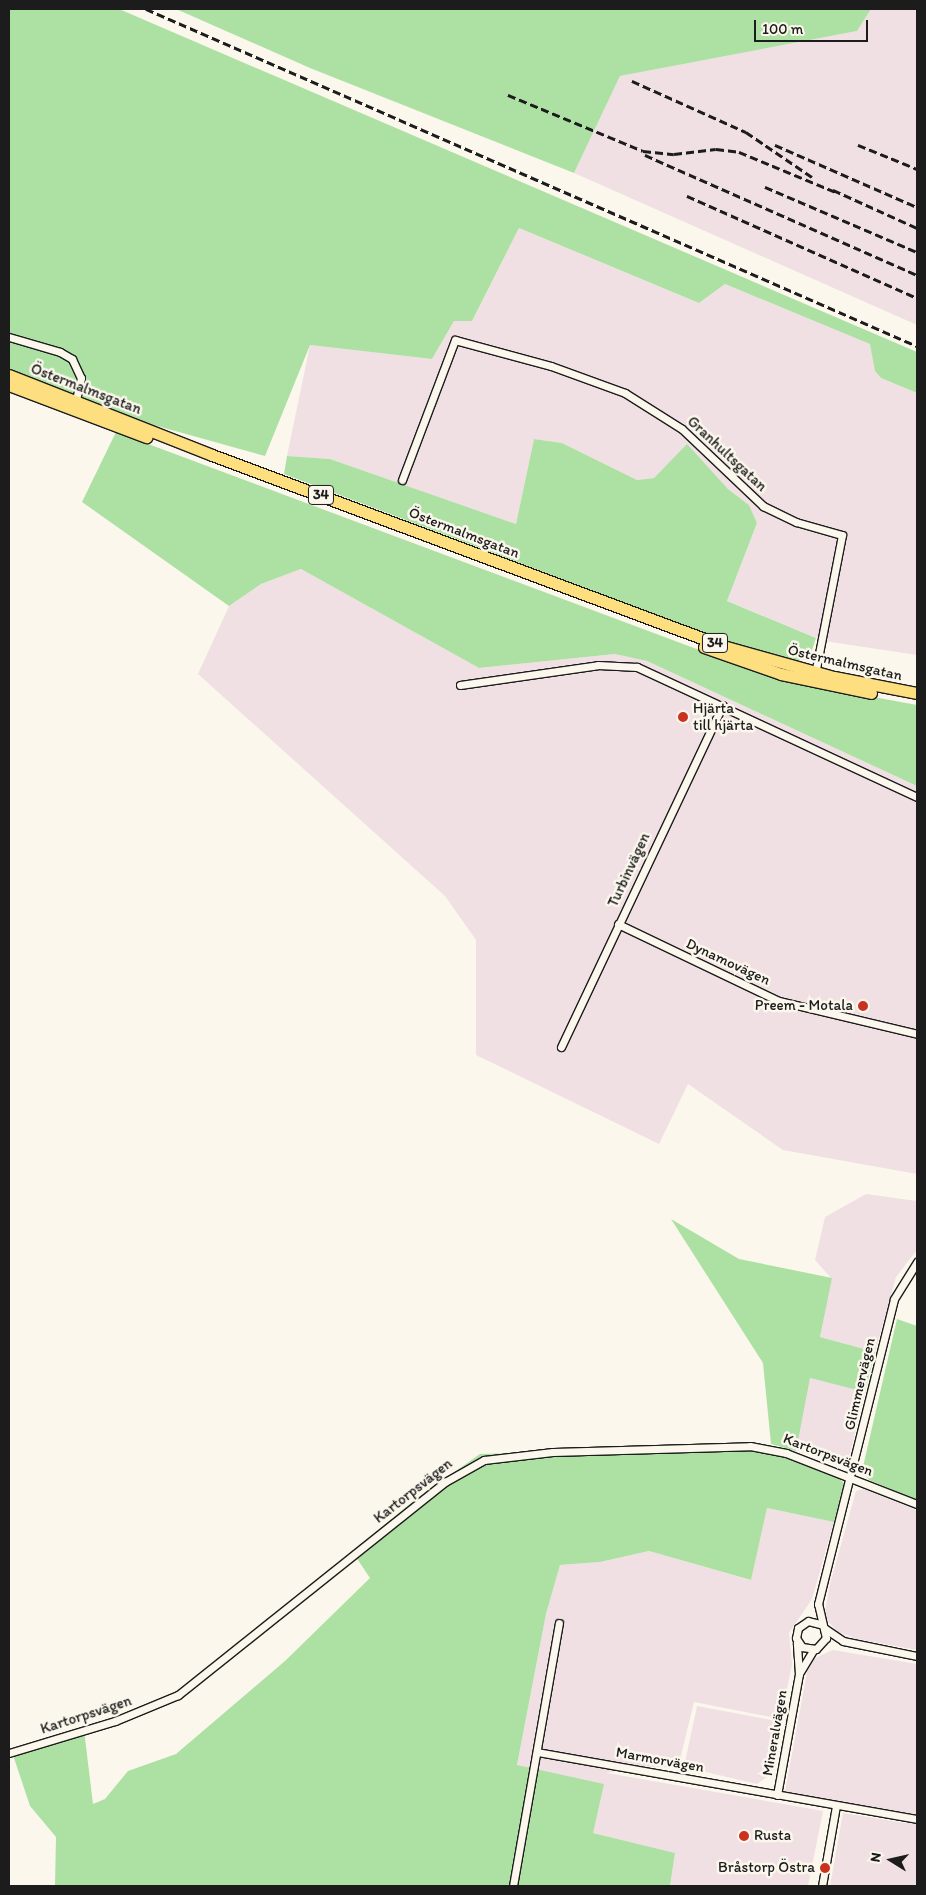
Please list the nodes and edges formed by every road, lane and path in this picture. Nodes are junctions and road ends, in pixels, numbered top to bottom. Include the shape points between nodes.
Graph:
1 (9, 337) edge
2 (9, 375) edge
3 (9, 385) edge
4 (75, 406) junction
5 (402, 480) dead end
6 (814, 677) junction
7 (460, 684) dead end
8 (917, 693) edge
9 (917, 699) edge
10 (723, 705) junction
11 (917, 797) edge
12 (618, 924) junction
13 (917, 1034) edge
14 (561, 1047) dead end
15 (917, 1262) edge
16 (852, 1478) junction
17 (917, 1504) edge
18 (818, 1604) junction
19 (808, 1621) junction
20 (560, 1623) dead end
21 (822, 1626) junction
22 (797, 1642) junction
23 (843, 1642) junction
24 (822, 1645) junction
25 (813, 1650) junction
26 (917, 1656) edge
27 (799, 1674) junction
28 (538, 1752) junction
29 (9, 1753) edge
30 (777, 1796) junction
31 (836, 1806) junction
32 (917, 1819) edge
33 (513, 1886) edge
34 (822, 1886) edge

1 - 4 street via 70,357 81,378
2 - 4 main road, Östermalmsgatan / 34
3 - 4 main road, Östermalmsgatan / 34
4 - 6 main road, Östermalmsgatan / 34
5 - 6 street, Granhultsgatan via 455,340 551,366 625,393 682,429 763,506 796,522 842,535
6 - 8 main road, Östermalmsgatan / 34
6 - 9 main road, Östermalmsgatan / 34
7 - 10 street via 624,664 658,674
10 - 11 street
10 - 12 street, Turbinvägen
12 - 13 street, Dynamovägen via 779,1001
12 - 14 street, Turbinvägen
15 - 16 street, Glimmervägen via 894,1299
16 - 17 street, Kartorpsvägen
16 - 18 street, Glimmervägen
16 - 29 street, Kartorpsvägen via 786,1453 750,1446 553,1452 484,1460 445,1482 178,1695 116,1721
18 - 19 street, Glimmervägen
18 - 21 street, Glimmervägen
19 - 21 street
19 - 22 street, Glimmervägen via 798,1628
20 - 28 street
21 - 23 street
21 - 24 street, Glimmervägen via 826,1634
22 - 25 street via 805,1649
22 - 27 street, Mineralvägen
23 - 24 street
23 - 26 street
24 - 25 street
25 - 27 street, Mineralvägen
27 - 30 street, Mineralvägen
28 - 30 street, Marmorvägen
28 - 33 street
30 - 31 street, Mineralvägen
31 - 32 street, Mineralvägen
31 - 34 street

